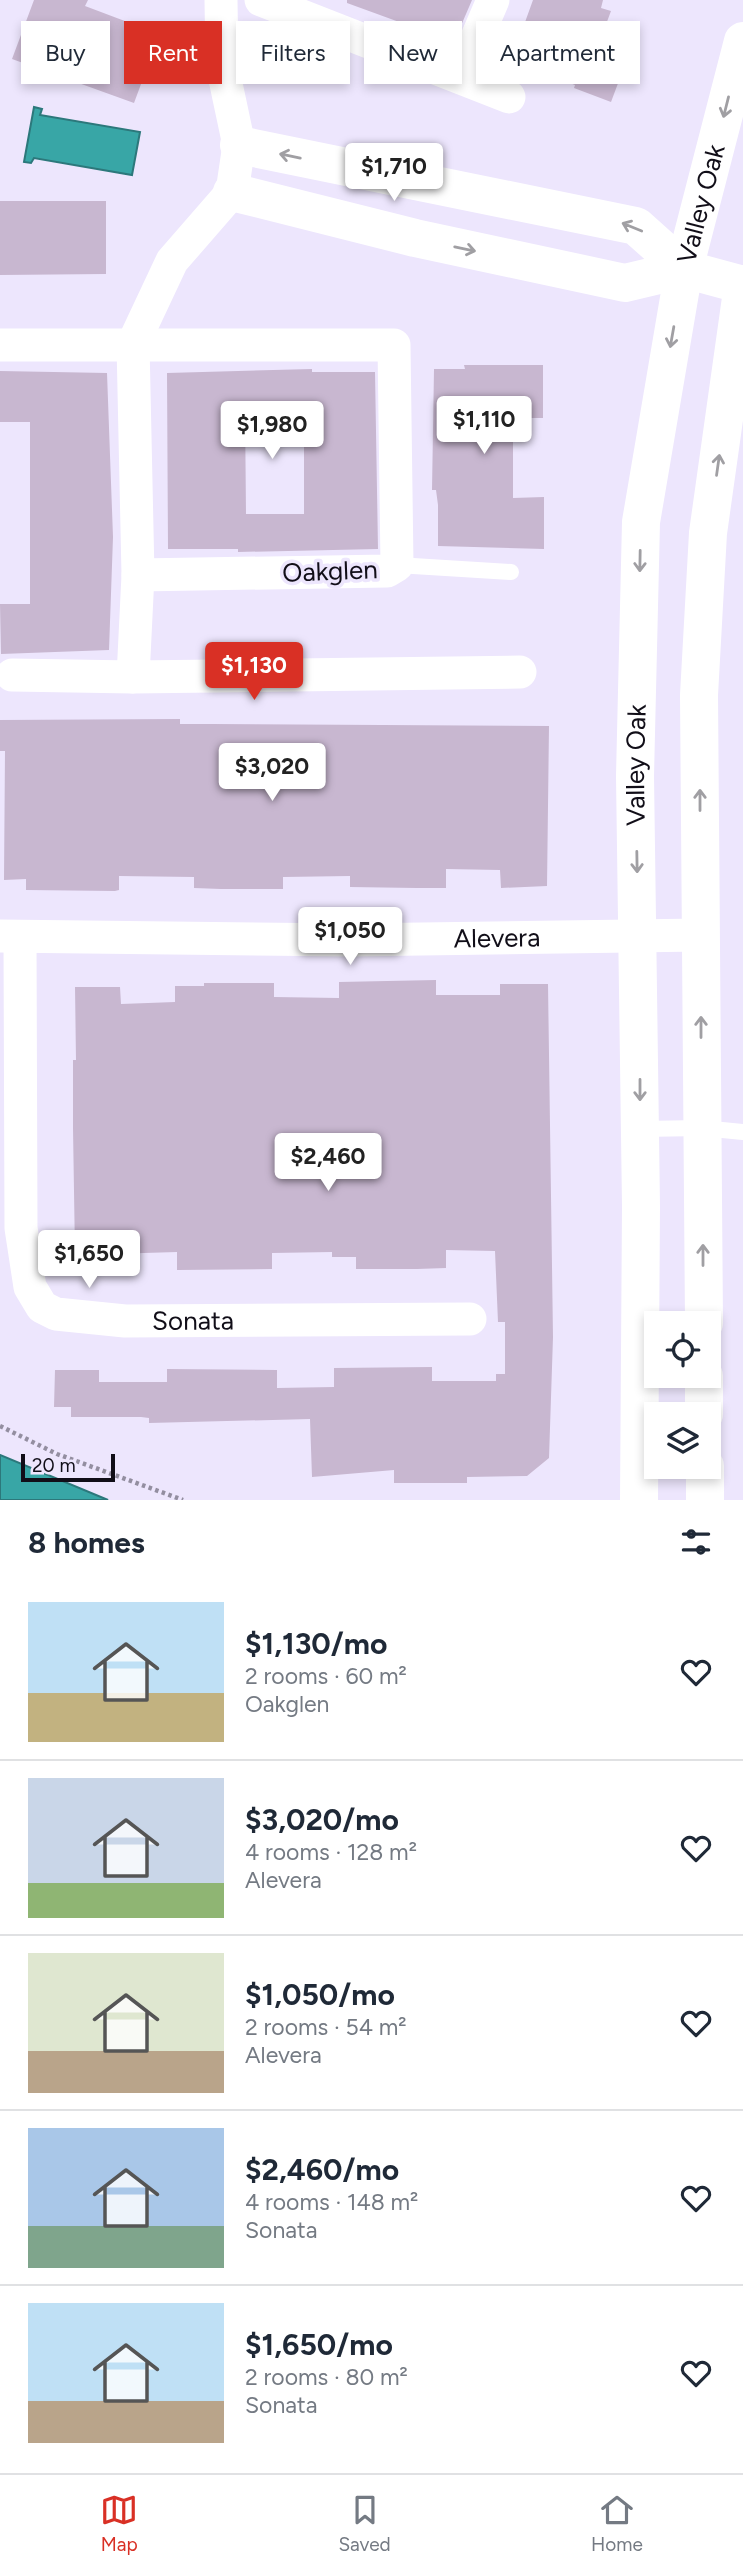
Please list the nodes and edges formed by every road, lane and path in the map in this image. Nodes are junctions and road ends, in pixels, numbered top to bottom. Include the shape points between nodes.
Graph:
1 (221, 0) edge
2 (261, 0) edge
3 (493, 0) edge
4 (364, 40) edge
5 (743, 41) edge
6 (462, 72) edge
7 (462, 78) edge
8 (509, 97) dead end
9 (239, 145) junction
10 (430, 185) junction
11 (232, 192) junction
12 (415, 238) junction
13 (684, 270) junction
14 (743, 285) edge
15 (133, 344) junction
16 (0, 345) edge
17 (397, 565) junction
18 (511, 572) dead end
19 (138, 575) junction
20 (520, 672) dead end
21 (12, 675) dead end
22 (133, 677) junction
23 (701, 935) junction
24 (10, 936) edge
25 (639, 936) junction
26 (702, 1128) junction
27 (640, 1129) junction
28 (743, 1132) edge
29 (704, 1311) edge
30 (470, 1319) dead end
31 (0, 1426) edge
32 (705, 1479) edge
33 (183, 1500) edge
34 (639, 1500) edge
35 (705, 1500) edge

1 - 9 street via 222,65
2 - 4 street
3 - 6 street
5 -> 13 street, Valley Oak
7 - 8 street
10 -> 9 street
9 - 11 street
10 - 12 street
13 -> 10 street via 636,226
11 - 12 street
11 - 15 street via 172,261
12 -> 13 street via 625,283
13 - 14 street
13 -> 25 street, Valley Oak via 641,522 635,776
23 -> 14 street via 699,695 708,533
15 - 16 street, Oakglen
15 - 17 street, Oakglen via 394,345
15 - 19 street
17 - 18 lane
17 - 19 street, Oakglen via 387,571
19 - 22 street
20 - 22 street
21 - 22 street
23 - 25 street, Alevera
26 -> 23 street
24 - 25 street, Alevera via 351,940
24 - 30 street, Sonata via 21,1228 30,1287 42,1307 56,1314 136,1321
25 -> 27 street, Valley Oak
26 - 27 lane
26 - 28 lane
29 -> 26 street
27 - 34 street, Valley Oak
31 - 33 path via 57,1454
32 - 35 street

